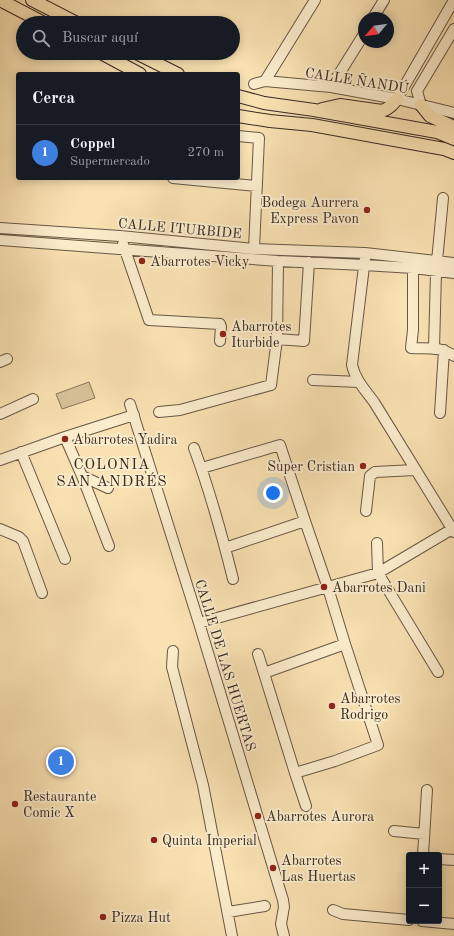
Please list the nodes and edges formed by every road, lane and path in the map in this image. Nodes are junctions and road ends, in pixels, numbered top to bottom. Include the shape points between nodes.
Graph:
1 (0, 0) edge
2 (32, 0) edge
3 (315, 0) edge
4 (384, 0) edge
5 (454, 0) edge
6 (377, 12) edge
7 (31, 16) edge
8 (63, 16) edge
9 (454, 30) edge
10 (358, 44) edge
11 (114, 60) edge
12 (150, 60) edge
13 (136, 72) edge
14 (174, 72) edge
15 (265, 81) junction
16 (254, 84) dead end
17 (331, 88) junction
18 (240, 97) edge
19 (398, 99) junction
20 (421, 105) junction
21 (314, 110) junction
22 (454, 113) edge
23 (240, 116) edge
24 (312, 125) junction
25 (454, 127) edge
26 (240, 136) edge
27 (454, 139) edge
28 (454, 153) edge
29 (194, 180) edge
30 (257, 186) junction
31 (442, 198) dead end
32 (0, 228) edge
33 (120, 236) junction
34 (0, 240) edge
35 (124, 249) junction
36 (254, 249) junction
37 (365, 253) junction
38 (278, 261) junction
39 (437, 261) junction
40 (309, 262) junction
41 (414, 263) junction
42 (454, 263) edge
43 (364, 265) junction
44 (436, 272) junction
45 (454, 273) edge
46 (277, 339) junction
47 (220, 341) dead end
48 (439, 350) junction
49 (454, 356) edge
50 (313, 380) dead end
51 (359, 382) junction
52 (34, 399) dead end
53 (130, 404) dead end
54 (159, 412) dead end
55 (440, 413) dead end
56 (0, 414) edge
57 (134, 415) junction
58 (65, 437) junction
59 (194, 448) dead end
60 (21, 452) junction
61 (0, 460) edge
62 (202, 468) junction
63 (415, 470) junction
64 (82, 476) junction
65 (108, 488) dead end
66 (366, 511) dead end
67 (305, 521) junction
68 (0, 529) edge
69 (453, 530) edge
70 (377, 543) dead end
71 (109, 546) dead end
72 (226, 548) junction
73 (65, 559) dead end
74 (378, 573) junction
75 (233, 579) dead end
76 (328, 588) junction
77 (42, 593) dead end
78 (199, 623) junction
79 (345, 644) junction
80 (172, 651) dead end
81 (258, 654) dead end
82 (438, 672) dead end
83 (264, 673) junction
84 (295, 773) junction
85 (427, 790) dead end
86 (306, 806) dead end
87 (394, 831) dead end
88 (424, 834) junction
89 (423, 852) edge
90 (442, 859) edge
91 (454, 860) edge
92 (265, 906) dead end
93 (333, 910) dead end
94 (228, 912) junction
95 (406, 920) edge
96 (442, 923) edge
97 (454, 924) edge
98 (232, 936) edge
99 (284, 936) edge

1 - 7 main road
2 - 8 main road
3 - 15 street
4 - 6 street
5 - 19 street
9 - 20 street via 417,91
10 - 17 street
11 - 13 main road
12 - 14 main road
15 - 16 street, CALLE ÑANDÚ
15 - 17 street, CALLE ÑANDÚ
17 - 19 street, CALLE ÑANDÚ
18 - 21 main road via 264,103
19 - 20 street, CALLE ÑANDÚ
19 - 21 main road via 382,111 340,105
20 - 22 street, CALLE ÑANDÚ
20 - 25 main road via 430,116
21 - 24 main road
21 - 27 main road via 437,132
23 - 24 main road
24 - 28 main road
26 - 30 street via 259,138
29 - 30 street
30 - 36 street
31 - 39 street
32 - 33 street, CALLE ITURBIDE
33 - 35 street
33 - 36 street, CALLE ITURBIDE
34 - 35 street, CALLE ITURBIDE
35 - 38 street, CALLE ITURBIDE
35 - 47 street via 149,320 220,324
36 - 37 street, CALLE ITURBIDE
37 - 41 street, CALLE ITURBIDE
37 - 43 street
38 - 40 street, CALLE ITURBIDE
38 - 46 street
39 - 41 street, CALLE ITURBIDE
39 - 42 street, CALLE ITURBIDE
39 - 44 street
40 - 43 street, CALLE ITURBIDE
40 - 46 street via 304,341
41 - 43 street, CALLE ITURBIDE
41 - 44 street, CALLE ITURBIDE
41 - 48 street via 411,348
43 - 51 street via 352,365
44 - 45 street, CALLE ITURBIDE
44 - 48 street
46 - 54 street via 271,385 180,410
48 - 49 street
48 - 55 street
50 - 51 street
51 - 63 street
52 - 56 street
53 - 57 street, CALLE DE LAS HUERTAS
57 - 58 street
57 - 78 street, CALLE DE LAS HUERTAS
58 - 60 street
58 - 64 street
59 - 62 street
60 - 61 street
60 - 73 street
62 - 67 street via 280,445
62 - 72 street
63 - 66 street via 372,474
63 - 69 street
64 - 65 street
64 - 71 street
67 - 72 street
67 - 76 street
68 - 77 street via 23,541
69 - 74 street
70 - 74 street
72 - 75 street
74 - 76 street
74 - 82 street
76 - 78 street
76 - 79 street
78 - 99 street, CALLE DE LAS HUERTAS via 283,900 281,924
79 - 83 street
79 - 84 street via 378,745
80 - 94 street via 172,667 203,785
81 - 83 street
83 - 84 street
84 - 86 street
85 - 88 street
87 - 88 street
88 - 89 street
90 - 91 street
92 - 94 street
93 - 95 street via 343,914
94 - 98 street
96 - 97 street

